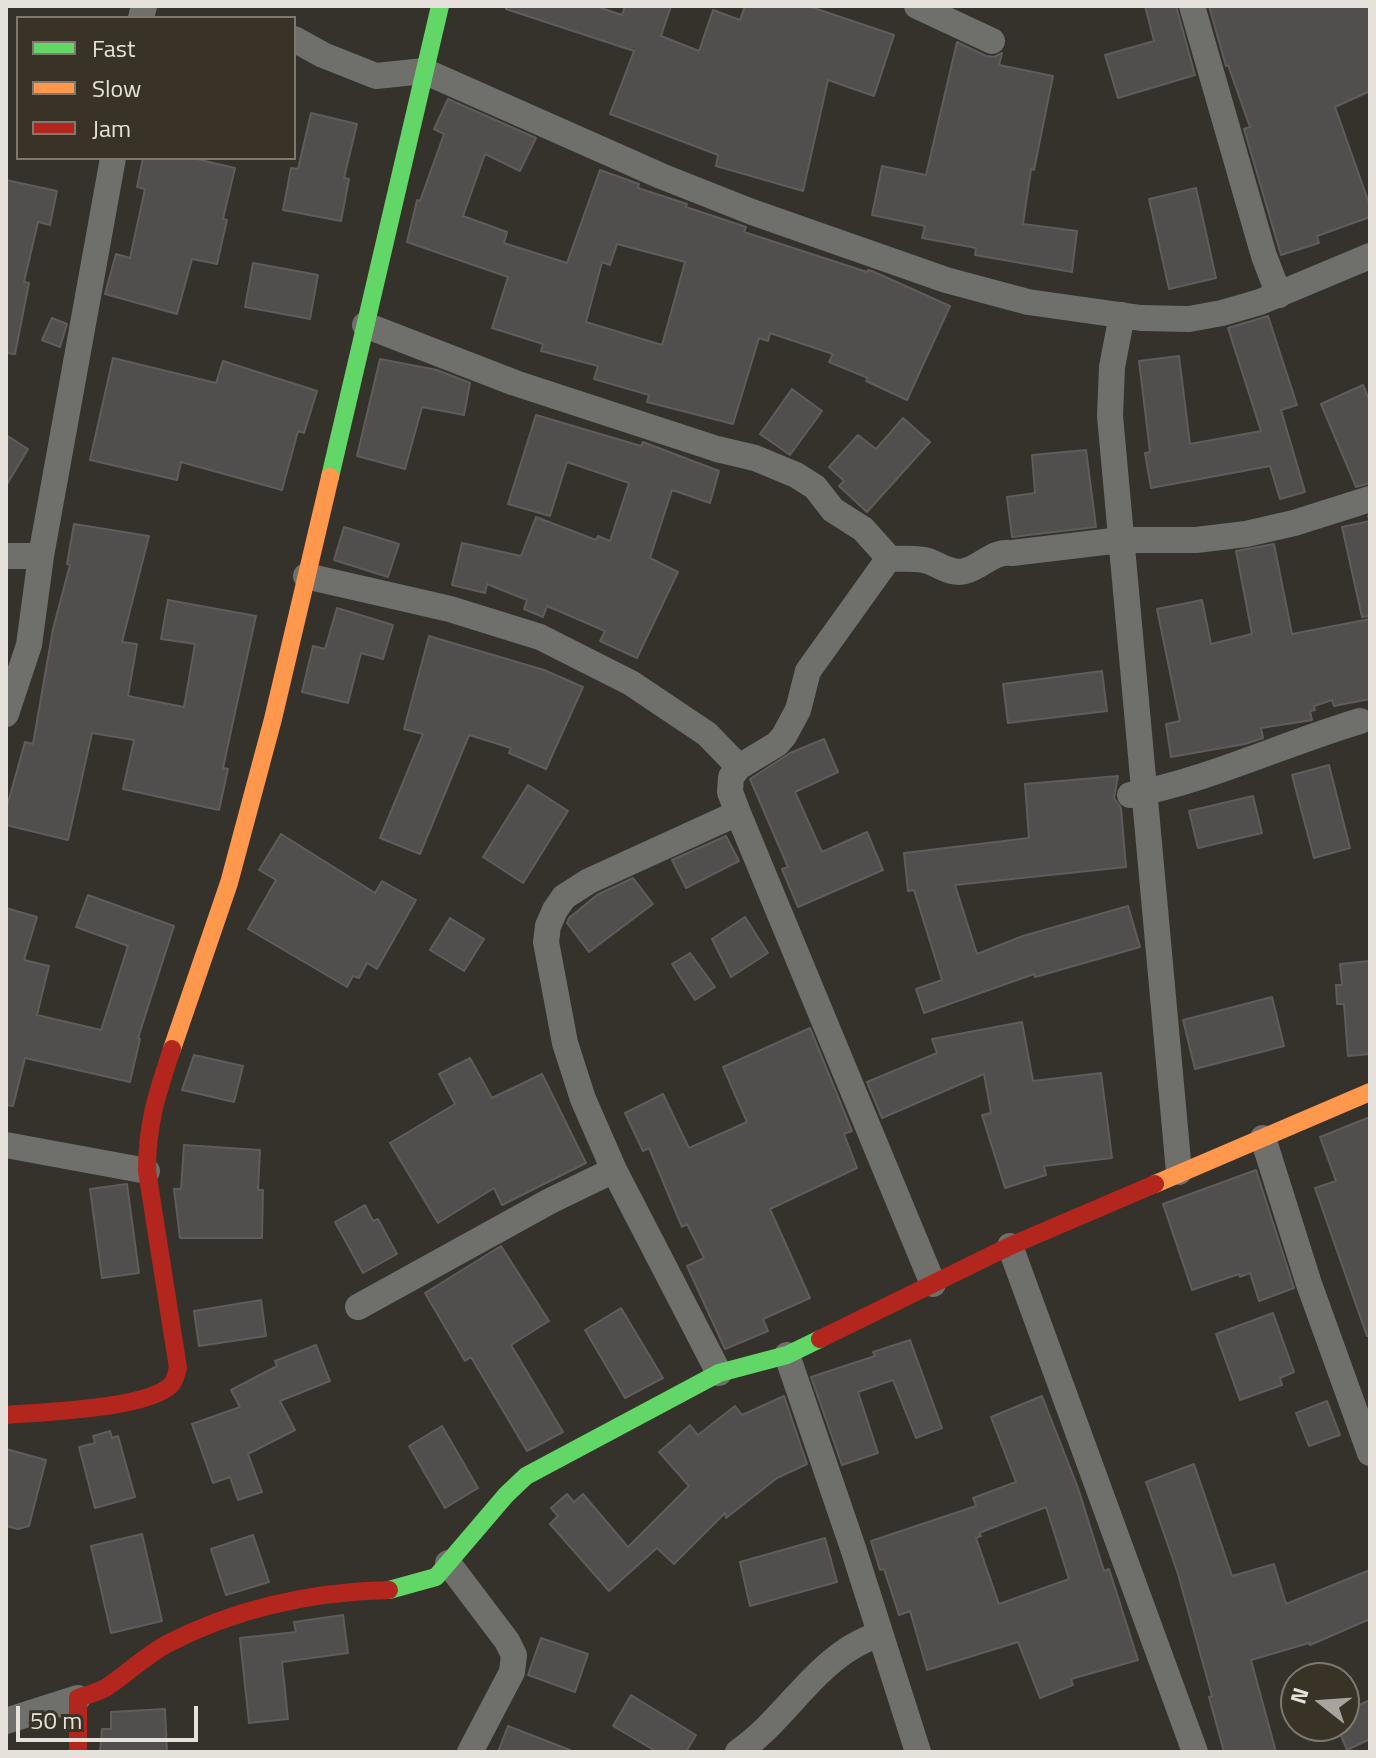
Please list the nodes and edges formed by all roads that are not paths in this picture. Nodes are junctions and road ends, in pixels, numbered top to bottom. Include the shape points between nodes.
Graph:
1 (440, 6) edge
2 (917, 6) edge
3 (1192, 6) edge
4 (296, 40) edge
5 (992, 41) dead end
6 (424, 71) junction
7 (113, 160) edge
8 (1370, 256) edge
9 (1279, 295) junction
10 (1122, 315) junction
11 (365, 325) junction
12 (1370, 499) edge
13 (1121, 540) junction
14 (6, 556) edge
15 (41, 556) junction
16 (889, 558) junction
17 (306, 576) junction
18 (6, 714) edge
19 (1360, 721) dead end
20 (739, 767) junction
21 (1136, 794) junction
22 (738, 813) junction
23 (1370, 1092) edge
24 (1263, 1138) junction
25 (6, 1145) edge
26 (614, 1170) junction
27 (147, 1171) junction
28 (1179, 1172) junction
29 (1010, 1246) junction
30 (933, 1284) junction
31 (358, 1307) dead end
32 (787, 1355) junction
33 (719, 1373) junction
34 (6, 1415) edge
35 (1370, 1453) edge
36 (448, 1563) junction
37 (880, 1633) junction
38 (78, 1698) junction
39 (6, 1721) edge
40 (78, 1752) edge
41 (470, 1752) edge
42 (738, 1752) edge
43 (918, 1752) edge
44 (1195, 1752) edge

1 - 6 street
2 - 5 street
3 - 9 street
4 - 6 street via 376,76
6 - 10 street via 661,176 862,252 1028,302
6 - 11 street
7 - 15 street
8 - 9 street
9 - 10 street via 1189,319
10 - 13 street via 1110,390
11 - 16 street via 515,383 796,475 815,487 833,510 863,529
11 - 17 street
12 - 13 street via 1246,534
13 - 16 street via 1004,552 964,572 914,558
13 - 21 street
14 - 15 street
15 - 18 street via 29,645
16 - 20 street via 808,671 798,710 784,736
17 - 20 street via 450,609 540,637 631,683 707,734
17 - 27 street via 229,883 153,1106
19 - 21 street
20 - 22 street via 729,784
21 - 28 street
22 - 26 street via 589,881 564,897 548,926 549,964 565,1043
22 - 30 street
23 - 24 street
24 - 28 street
24 - 35 street
25 - 27 street
26 - 31 street
26 - 33 street
27 - 34 street via 178,1368 171,1385 125,1403
28 - 29 street
29 - 30 street
29 - 44 street
30 - 32 street
32 - 33 street
32 - 37 street
33 - 36 street via 526,1476
36 - 38 street via 436,1577 392,1590 316,1596 241,1613 169,1643 105,1688
36 - 41 street via 514,1655 512,1672
37 - 42 street via 825,1667
37 - 43 street
38 - 39 street
38 - 40 street

